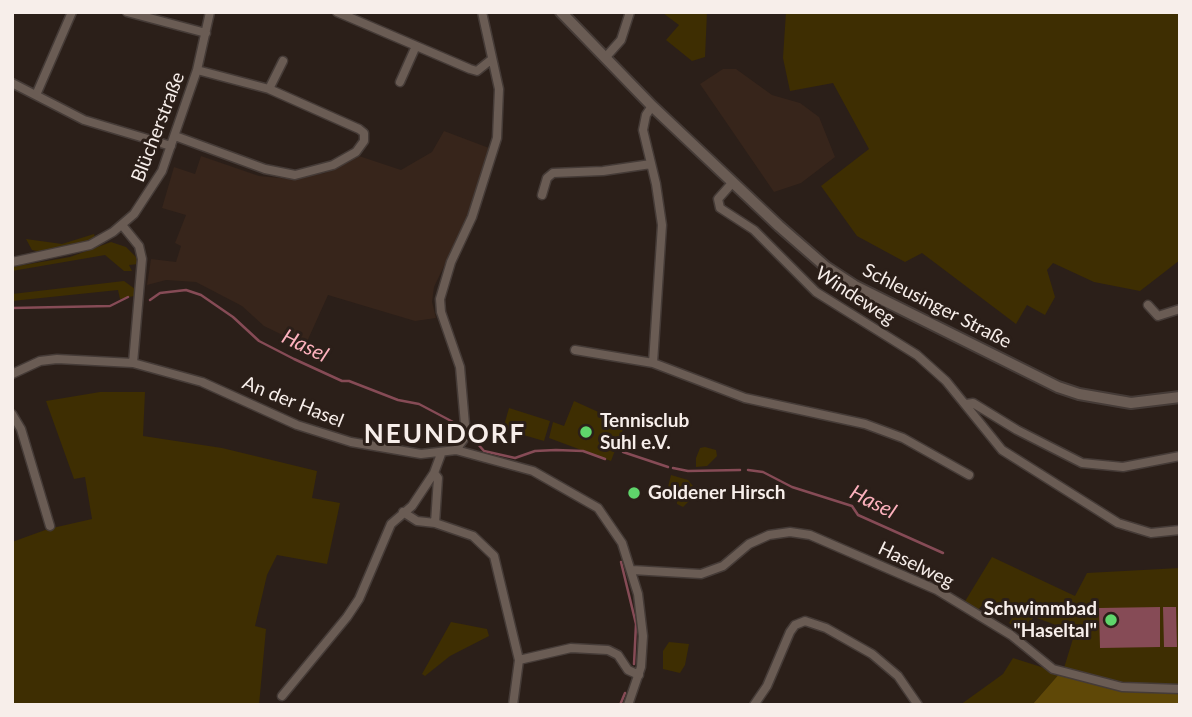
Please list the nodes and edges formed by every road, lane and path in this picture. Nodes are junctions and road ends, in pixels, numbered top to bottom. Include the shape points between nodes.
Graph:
1 (72, 12) edge
2 (127, 12) edge
3 (210, 12) edge
4 (337, 12) edge
5 (482, 12) edge
6 (561, 12) edge
7 (630, 12) edge
8 (206, 33) junction
9 (416, 46) junction
10 (606, 58) junction
11 (492, 59) junction
12 (283, 61) dead end
13 (198, 70) junction
14 (400, 82) dead end
15 (12, 83) edge
16 (269, 89) junction
17 (36, 95) junction
18 (652, 106) junction
19 (174, 136) junction
20 (171, 146) junction
21 (651, 164) junction
22 (733, 182) junction
23 (542, 195) dead end
24 (122, 225) junction
25 (12, 262) edge
26 (1148, 305) dead end
27 (1180, 309) edge
28 (575, 350) dead end
29 (133, 358) junction
30 (653, 363) junction
31 (12, 374) edge
32 (1180, 397) edge
33 (966, 404) junction
34 (12, 414) edge
35 (456, 450) junction
36 (441, 454) junction
37 (1180, 456) edge
38 (434, 472) junction
39 (969, 475) dead end
40 (403, 512) junction
41 (435, 523) junction
42 (50, 526) dead end
43 (1180, 530) edge
44 (632, 570) junction
45 (519, 660) junction
46 (639, 675) junction
47 (1180, 689) edge
48 (282, 696) dead end
49 (513, 705) edge
50 (628, 705) edge
51 (754, 705) edge
52 (918, 705) edge

1 - 17 street
2 - 8 street
3 - 8 street, Blücherstraße
4 - 9 street
5 - 11 street
6 - 10 main road
7 - 10 street via 621,40
8 - 13 street, Blücherstraße
9 - 11 street via 477,71
9 - 14 street
10 - 18 main road, Schleusinger Straße
11 - 35 street via 499,89 497,138 440,299 460,367 466,436
12 - 16 street
13 - 16 street
13 - 19 street, Blücherstraße
15 - 17 street
16 - 19 street via 359,129 364,141 356,152 326,168 295,175
17 - 20 street via 84,120
18 - 21 street via 643,130
18 - 22 main road, Schleusinger Straße
19 - 20 street, Blücherstraße
20 - 24 street, Blücherstraße via 150,193
21 - 23 street via 553,173
21 - 30 street via 662,225
22 - 32 main road, Schleusinger Straße via 803,248 855,286 1058,387 1131,403
22 - 33 street, Windeweg via 718,199 720,208 754,230 816,292 917,355
24 - 25 street, Blücherstraße via 89,245
24 - 29 street via 139,246 142,259
26 - 27 street via 1158,316
28 - 30 street
29 - 31 street, An der Hasel via 40,361
29 - 36 street, An der Hasel via 202,382 297,425 351,442
30 - 39 street via 745,398 865,424 903,438
33 - 37 street, Windeweg via 973,403 1082,463 1123,467
33 - 43 street, Windeweg via 1002,450 1093,509 1134,530
34 - 42 street via 21,429
35 - 36 street, An der Hasel
35 - 44 street via 533,471 597,508 618,535
36 - 38 street
38 - 40 street
38 - 41 street via 438,478
40 - 41 street via 417,522
40 - 48 street via 391,524 359,599
41 - 45 street via 473,536 494,556
44 - 46 street via 643,636
44 - 47 street, Haselweg via 701,574 723,566 749,544 775,533 810,535 937,590 1063,673 1122,687
45 - 46 street via 571,648 608,650
45 - 49 street
46 - 50 street
51 - 52 street via 790,632 805,621 872,654 898,676

